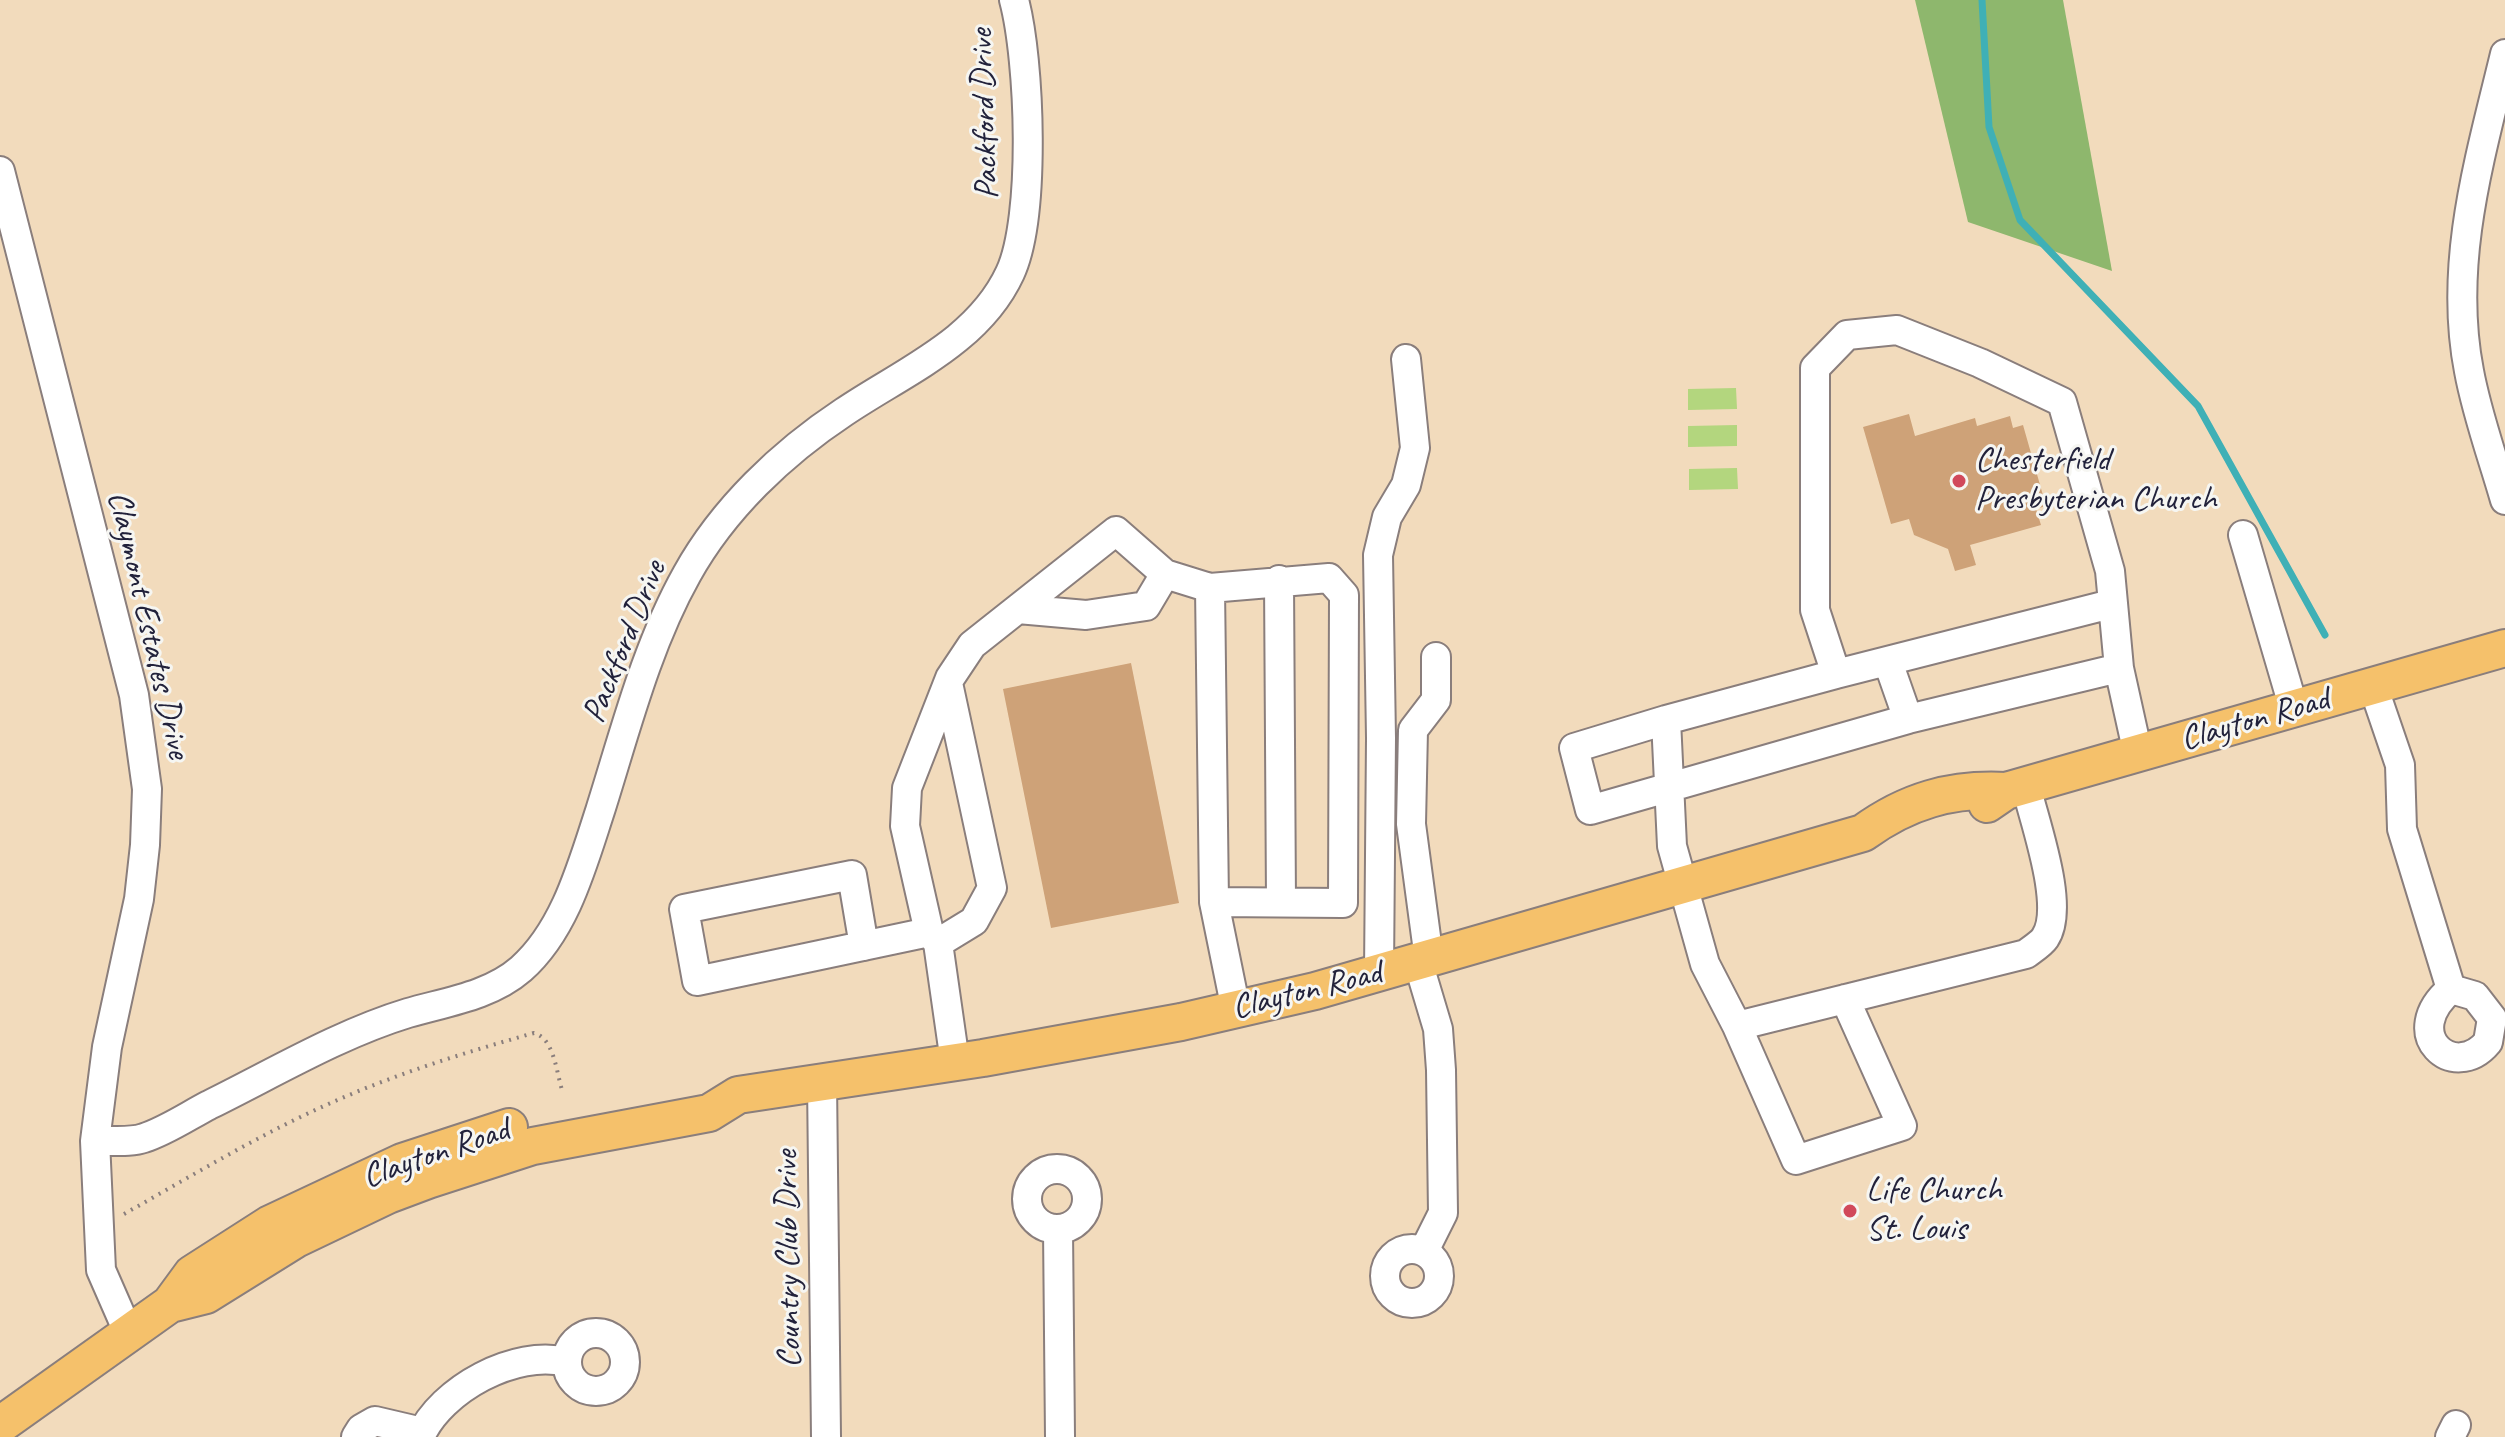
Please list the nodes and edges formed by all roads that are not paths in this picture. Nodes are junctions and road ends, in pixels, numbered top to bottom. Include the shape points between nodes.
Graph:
1 (1014, 0) edge
2 (2505, 54) edge
3 (0, 171) edge
4 (11, 266) edge
5 (1406, 359) dead end
6 (2505, 500) edge
7 (2243, 535) dead end
8 (1165, 574) junction
9 (1279, 580) junction
10 (1210, 588) junction
11 (2111, 604) junction
12 (1018, 609) junction
13 (2505, 648) edge
14 (1436, 657) dead end
15 (1888, 662) junction
16 (2119, 668) junction
17 (1836, 674) junction
18 (948, 683) junction
19 (2373, 686) junction
20 (2294, 709) junction
21 (1908, 719) junction
22 (1666, 720) junction
23 (2138, 754) junction
24 (2016, 788) junction
25 (1669, 790) junction
26 (1684, 885) junction
27 (1214, 902) junction
28 (1281, 902) junction
29 (933, 938) junction
30 (864, 946) junction
31 (1423, 961) junction
32 (1379, 973) junction
33 (2451, 989) dead end
34 (1845, 999) junction
35 (1236, 1010) junction
36 (1737, 1026) junction
37 (955, 1062) junction
38 (822, 1081) junction
39 (95, 1141) junction
40 (1058, 1229) dead end
41 (1424, 1251) dead end
42 (129, 1334) junction
43 (566, 1362) dead end
44 (0, 1425) edge
45 (421, 1434) edge
46 (356, 1437) edge
47 (826, 1437) edge
48 (1060, 1437) edge

1 - 39 street, Packford Drive via 1022,32 1026,103 1025,225 1011,272 992,304 960,337 794,449 724,520 686,574 650,658 589,845 555,930 539,951 517,972 475,995 337,1041 142,1139
2 - 6 street via 2473,186 2462,272 2468,371
3 - 4 street, Claymont Estates Drive
4 - 39 street, Claymont Estates Drive via 134,695 147,789 139,899 109,1038
5 - 32 street via 1415,448 1378,555
7 - 20 street
8 - 10 street
8 - 12 street via 1146,606 1086,615
8 - 12 street via 1116,531
9 - 10 street
9 - 28 street
9 - 28 street via 1329,578 1344,595 1343,903
10 - 27 street
11 - 15 street
11 - 16 street
11 - 17 street via 2110,571 2062,402 1897,330 1847,335 1815,368 1815,610
12 - 18 street via 972,645
13 - 19 main road, Clayton Road
14 - 31 street via 1436,700 1413,730 1411,824
15 - 17 street
15 - 21 street
16 - 21 street
16 - 23 street
17 - 22 street
18 - 29 street via 907,788 905,826
18 - 29 street via 992,888 974,921
19 - 20 main road, Clayton Road
19 - 33 street via 2400,765 2402,829
20 - 23 main road, Clayton Road
21 - 25 street
22 - 25 street
22 - 25 street via 1574,748 1590,810
23 - 24 main road, Clayton Road
24 - 26 main road, Clayton Road via 1976,812 1898,835 1863,833
24 - 34 street via 2046,866 2053,916 2045,939 2026,954
25 - 26 street via 1672,846
26 - 31 main road, Clayton Road
26 - 36 street via 1705,964
27 - 28 street
27 - 35 street
29 - 30 street
29 - 37 street
30 - 30 street via 697,981 684,909 852,875
31 - 32 main road, Clayton Road
31 - 41 street via 1438,1029 1443,1213
32 - 35 main road, Clayton Road
34 - 36 street
34 - 36 street via 1902,1126 1796,1160
35 - 37 main road, Clayton Road
37 - 38 main road, Clayton Road
38 - 42 main road, Clayton Road via 738,1095 709,1113 533,1146 388,1195 296,1239 206,1295 170,1304
38 - 47 street, Country Club Drive
39 - 42 street, Claymont Estates Drive via 101,1270
40 - 48 street
42 - 44 main road, Clayton Road
43 - 45 street via 548,1357 490,1375 440,1406
45 - 46 street via 375,1421

